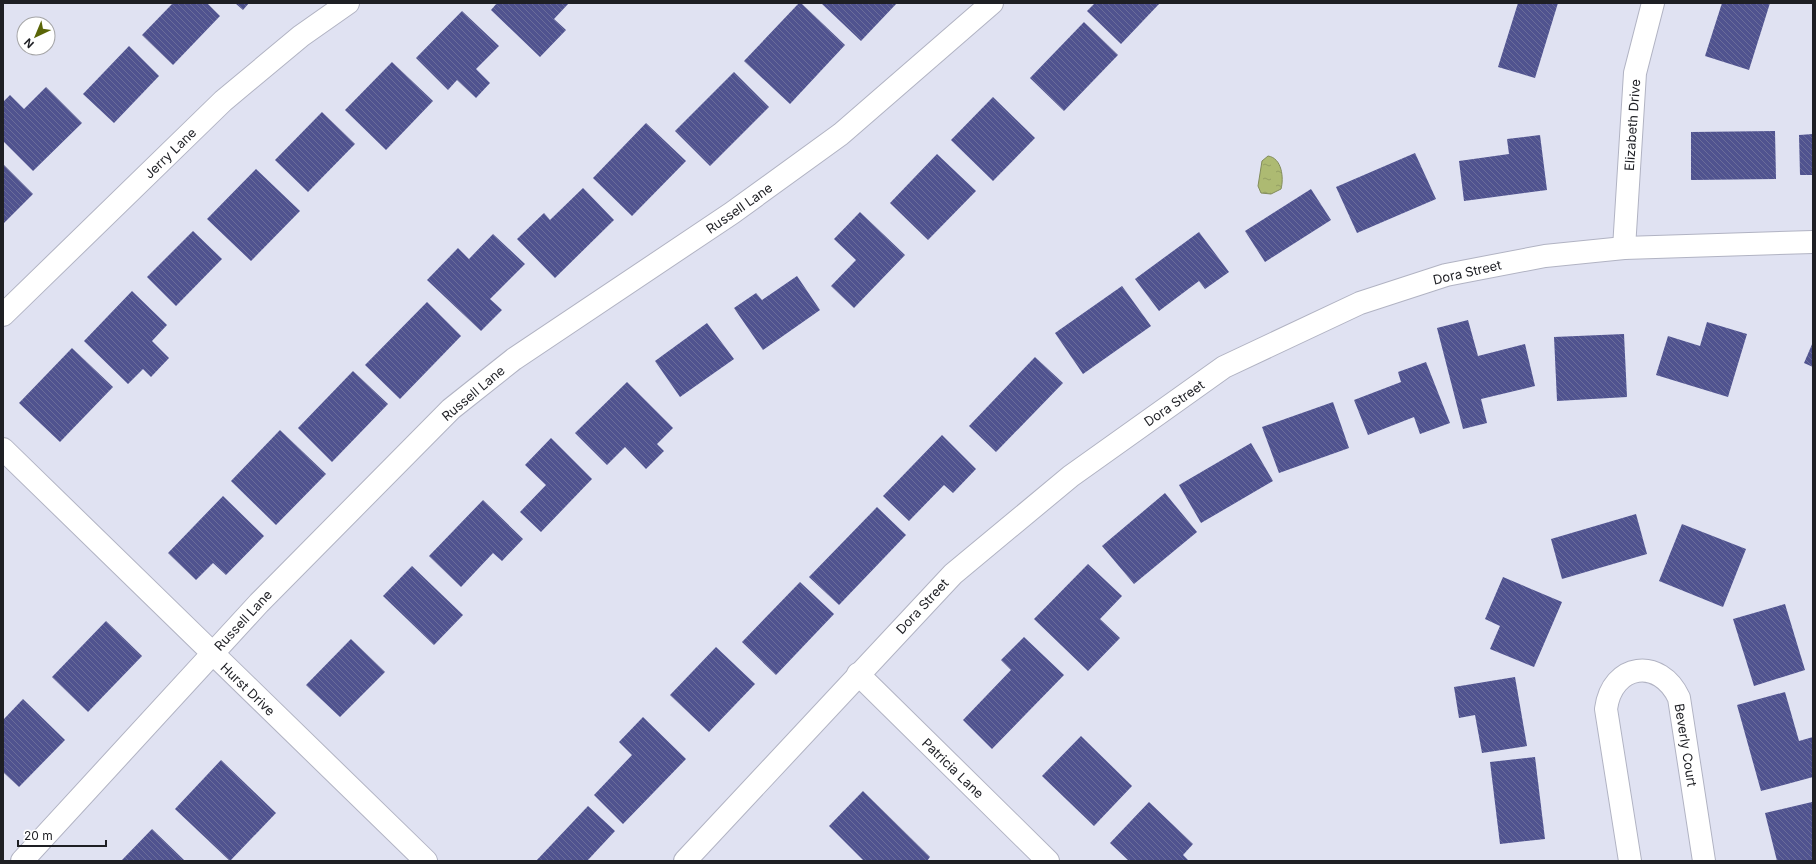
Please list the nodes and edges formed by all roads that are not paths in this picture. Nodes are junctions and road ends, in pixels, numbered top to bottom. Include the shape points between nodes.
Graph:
1 (348, 3) edge
2 (992, 3) edge
3 (1653, 3) edge
4 (1813, 242) edge
5 (1624, 248) junction
6 (3, 315) edge
7 (3, 449) edge
8 (212, 653) junction
9 (858, 674) junction
10 (22, 861) edge
11 (426, 861) edge
12 (685, 861) edge
13 (1048, 861) edge
14 (1630, 861) edge
15 (1704, 861) edge

1 - 6 street, Jerry Lane via 301,36 223,101
2 - 8 street, Russell Lane via 841,134 732,213 514,359 451,409
3 - 5 street, Elizabeth Drive via 1635,73
4 - 5 street, Dora Street
5 - 9 street, Dora Street via 1545,256 1446,275 1360,304 1224,368 1071,476 953,574
7 - 8 street, Hurst Drive
8 - 10 street, Russell Lane
8 - 11 street, Hurst Drive
9 - 12 street, Dora Street
9 - 13 street, Patricia Lane
14 - 15 street, Beverly Court via 1606,709 1613,686 1632,672 1644,670 1666,678 1680,698

